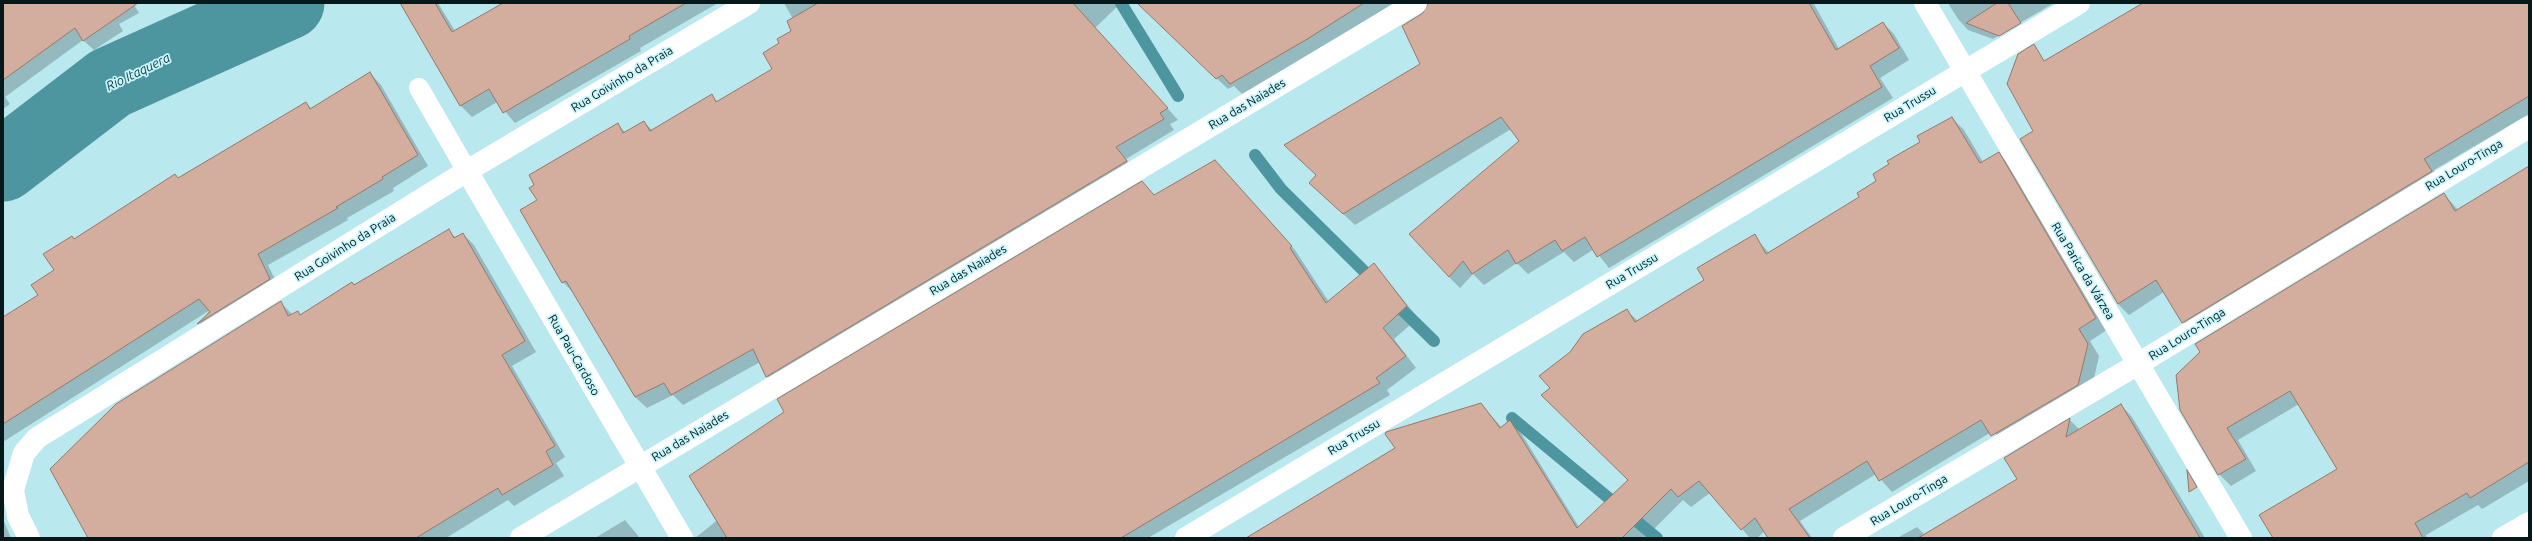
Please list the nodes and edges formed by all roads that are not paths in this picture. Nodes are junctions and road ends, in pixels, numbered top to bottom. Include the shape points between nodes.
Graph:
1 (749, 3) edge
2 (1416, 3) edge
3 (1925, 3) edge
4 (2078, 3) edge
5 (1966, 71) junction
6 (418, 88) dead end
7 (2529, 127) edge
8 (467, 171) junction
9 (2138, 364) junction
10 (639, 466) junction
11 (2529, 523) edge
12 (29, 538) edge
13 (521, 538) edge
14 (682, 538) edge
15 (1186, 538) edge
16 (1844, 538) edge
17 (2241, 538) edge
18 (2504, 538) edge

1 - 8 street, Rua Goivinho da Praia
2 - 10 street, Rua das Naiades
3 - 5 street, Rua Parica da Várzea
4 - 5 street, Rua Trussu
5 - 9 street, Rua Parica da Várzea
5 - 15 street, Rua Trussu
6 - 8 lane
7 - 9 street, Rua Louro-Tinga
8 - 10 street, Rua Pau-Cardoso
8 - 12 street, Rua Goivinho da Praia via 37,438 24,453 13,490 18,516
9 - 16 street, Rua Louro-Tinga
9 - 17 street, Rua Parica da Várzea
10 - 13 street, Rua das Naiades
10 - 14 street, Rua Pau-Cardoso
11 - 18 street

